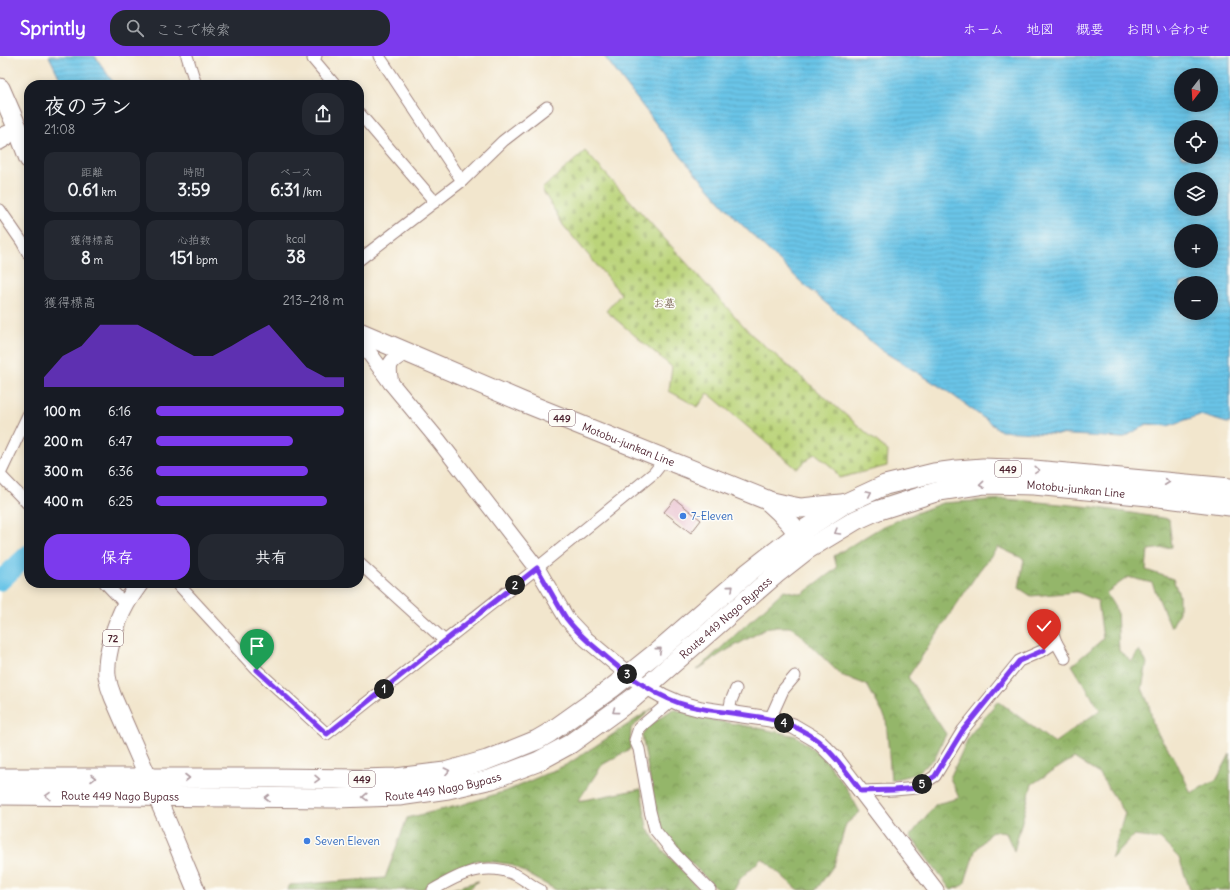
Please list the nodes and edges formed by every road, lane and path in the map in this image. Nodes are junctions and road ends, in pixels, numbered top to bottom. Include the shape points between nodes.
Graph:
1 (187, 56) edge
2 (316, 56) edge
3 (379, 56) edge
4 (194, 80) edge
5 (331, 80) edge
6 (0, 88) edge
7 (547, 107) dead end
8 (364, 119) edge
9 (9, 131) edge
10 (0, 144) edge
11 (24, 152) edge
12 (462, 181) junction
13 (435, 202) junction
14 (0, 210) edge
15 (24, 238) edge
16 (364, 256) edge
17 (364, 335) edge
18 (364, 343) edge
19 (406, 352) junction
20 (392, 383) junction
21 (24, 424) edge
22 (664, 459) junction
23 (0, 475) edge
24 (1230, 488) edge
25 (24, 500) edge
26 (767, 500) junction
27 (846, 503) junction
28 (1230, 506) edge
29 (804, 541) junction
30 (364, 568) edge
31 (537, 568) junction
32 (109, 588) edge
33 (137, 588) edge
34 (182, 588) edge
35 (126, 605) junction
36 (1041, 618) dead end
37 (445, 641) junction
38 (1056, 642) junction
39 (1065, 658) dead end
40 (628, 675) junction
41 (795, 676) dead end
42 (645, 686) junction
43 (736, 689) dead end
44 (672, 700) junction
45 (729, 713) junction
46 (770, 719) junction
47 (0, 778) edge
48 (148, 778) junction
49 (861, 791) junction
50 (0, 795) edge
51 (157, 797) junction
52 (196, 890) edge
53 (433, 890) edge
54 (540, 890) edge
55 (710, 890) edge
56 (936, 890) edge

1 - 4 street
2 - 5 street via 313,59
3 - 12 street
6 - 9 highway
7 - 12 street via 503,141
8 - 13 street
9 - 10 street via 7,140
9 - 11 highway
12 - 13 street
13 - 16 street
14 - 15 street
17 - 19 highway, Motobu-junkan Line / 449
18 - 20 street
19 - 20 street via 391,363 389,370
19 - 22 highway, Motobu-junkan Line / 449
20 - 31 street
21 - 23 street
22 - 26 highway, Motobu-junkan Line / 449
22 - 31 street via 654,472
23 - 25 street
27 -> 24 highway, Motobu-junkan Line / 449 via 885,485 934,473 983,468
26 - 27 highway via 801,508
26 - 29 highway, Motobu-junkan Line / 449
27 - 29 highway, Motobu-junkan Line / 449
28 -> 29 highway, Motobu-junkan Line / 449 via 1042,486 984,484 939,491 876,511
40 -> 29 highway, Route 449 Nago Bypass / 449 via 749,572
29 - 42 highway, Route 449 Nago Bypass / 449 via 776,574
30 - 37 street
31 - 37 street
31 - 40 street via 567,619 586,640
32 - 35 street
33 - 35 main road, 72
34 - 37 street via 257,670 327,734
35 - 48 main road, 72 via 111,643 107,677 112,697
36 - 38 street via 1050,625
38 - 39 street
38 - 49 street via 1019,661 963,730 935,776 917,788
40 - 42 street
48 -> 40 highway, Route 449 Nago Bypass / 449 via 361,779 445,772 487,760 537,740 566,722
41 - 46 street via 782,690
42 - 44 street
42 -> 51 highway, Route 449 Nago Bypass / 449 via 626,704 570,744 537,762 492,779 399,796
43 - 45 street via 730,701
44 - 45 street via 701,709
44 - 55 street via 639,728 635,740 655,830
45 - 46 street
46 - 49 street via 793,726 817,740 836,758
47 -> 48 highway, Route 449 Nago Bypass / 449
48 - 51 main road, 72
49 - 56 street
51 -> 50 highway, Route 449 Nago Bypass / 449
51 - 52 main road, 72
53 - 54 street via 471,871 498,869

